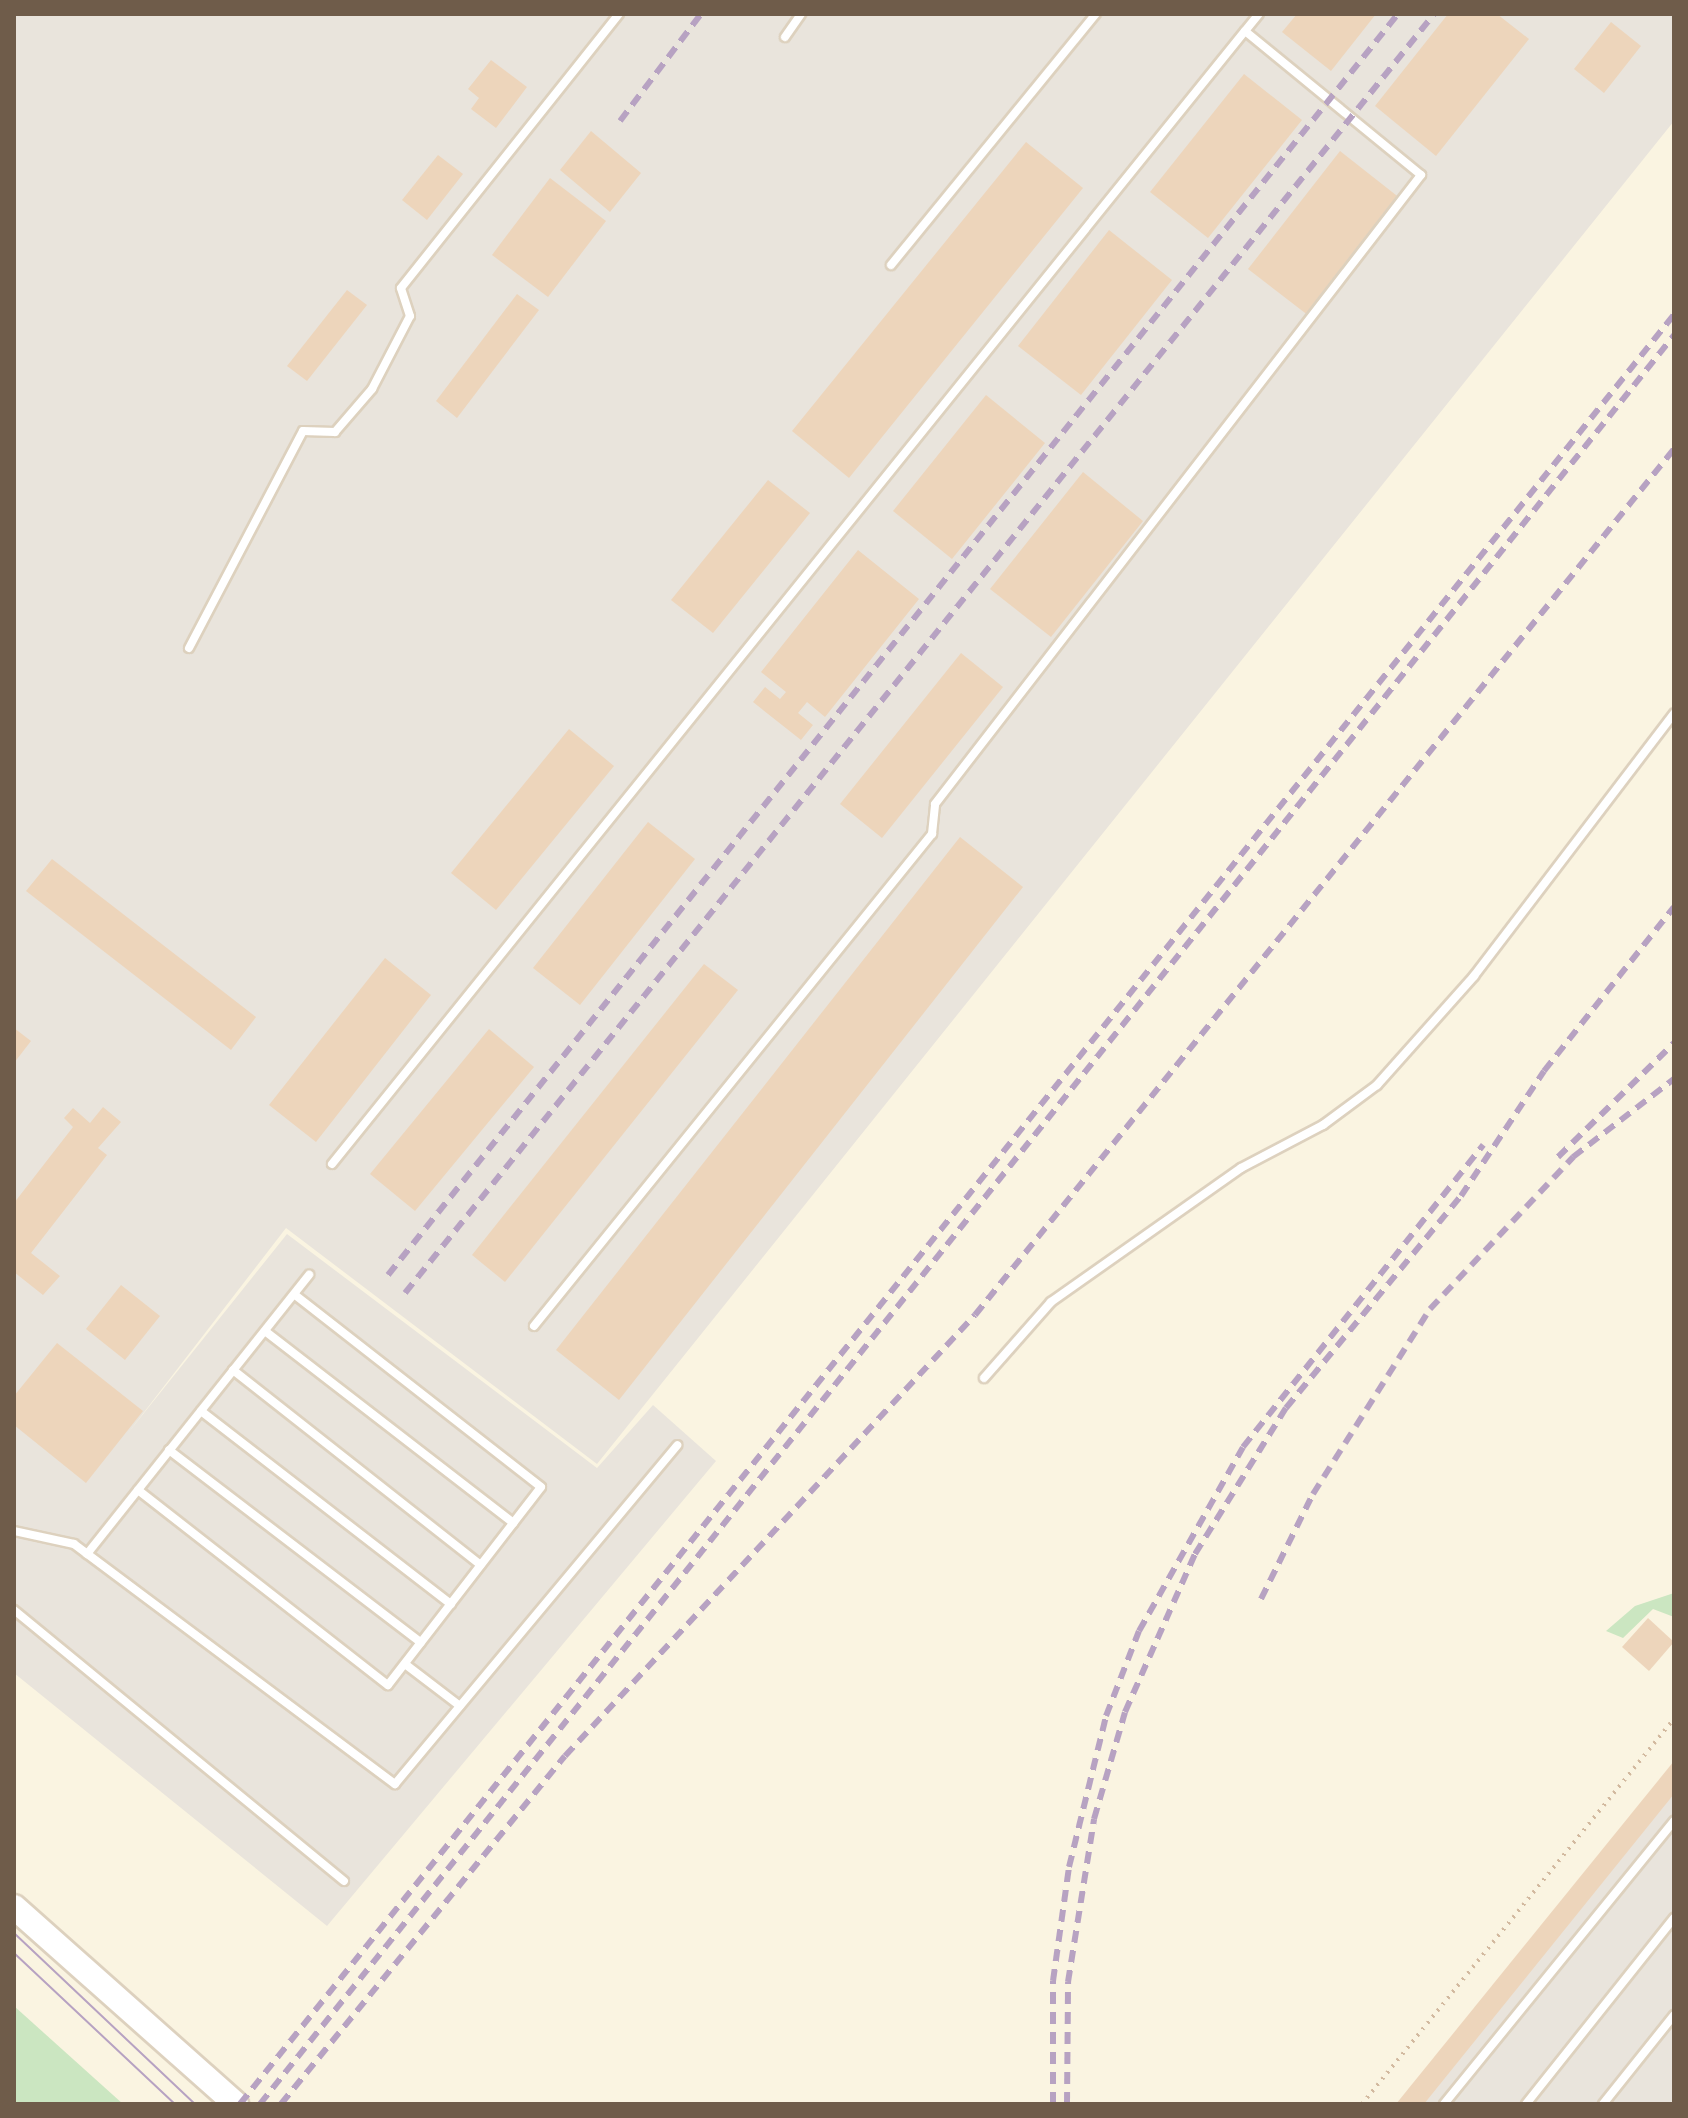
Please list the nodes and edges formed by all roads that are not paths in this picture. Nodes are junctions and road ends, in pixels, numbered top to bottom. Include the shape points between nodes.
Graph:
1 (619, 14) edge
2 (801, 14) edge
3 (1096, 14) edge
4 (1259, 14) edge
5 (1245, 31) junction
6 (785, 37) dead end
7 (891, 265) dead end
8 (189, 648) dead end
9 (1674, 713) edge
10 (332, 1164) dead end
11 (309, 1275) dead end
12 (294, 1294) junction
13 (534, 1326) dead end
14 (265, 1331) junction
15 (233, 1370) junction
16 (984, 1378) dead end
17 (201, 1411) junction
18 (677, 1445) dead end
19 (169, 1450) junction
20 (138, 1490) junction
21 (513, 1523) junction
22 (14, 1531) edge
23 (87, 1554) junction
24 (481, 1565) junction
25 (451, 1604) junction
26 (14, 1610) edge
27 (421, 1643) junction
28 (405, 1664) junction
29 (460, 1706) junction
30 (1674, 1821) edge
31 (344, 1881) dead end
32 (14, 1907) edge
33 (1674, 1918) edge
34 (1674, 2015) edge
35 (236, 2104) edge
36 (1444, 2104) edge
37 (1526, 2104) edge
38 (1603, 2104) edge

1 - 8 lane via 401,288 410,316 372,389 335,432 303,431
2 - 6 lane
3 - 7 lane
4 - 5 lane
5 - 10 lane
5 - 13 lane via 1421,175 935,804 932,834
9 - 16 lane via 1474,976 1377,1085 1323,1125 1241,1168 1051,1302
11 - 12 lane
12 - 14 lane
12 - 21 lane via 541,1487
14 - 15 lane
14 - 21 lane
15 - 17 lane
15 - 24 lane
17 - 19 lane
17 - 25 lane
18 - 29 lane
19 - 20 lane
19 - 27 lane
20 - 23 lane
20 - 28 lane via 388,1685
21 - 24 lane
22 - 23 lane
23 - 29 lane via 395,1784
24 - 25 lane
25 - 27 lane
26 - 31 lane
27 - 28 lane
28 - 29 lane
30 - 36 lane
32 - 35 street
33 - 37 lane
34 - 38 lane

